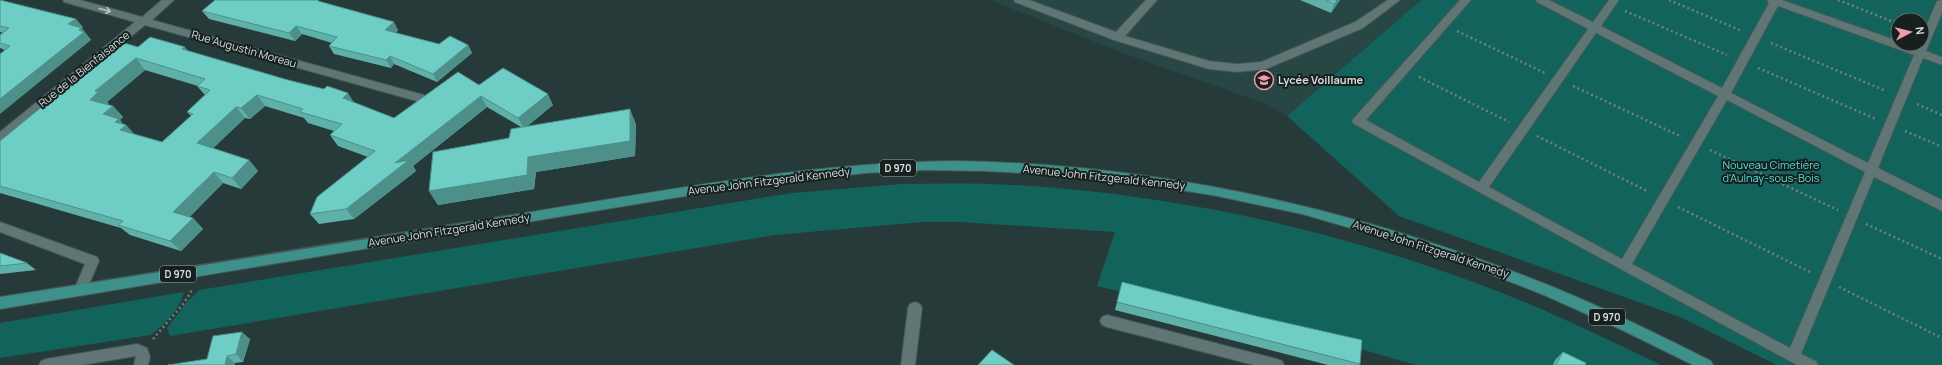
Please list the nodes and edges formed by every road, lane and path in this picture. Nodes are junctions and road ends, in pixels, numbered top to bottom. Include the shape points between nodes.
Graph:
1 (68, 0) edge
2 (169, 0) edge
3 (1019, 0) edge
4 (1152, 0) edge
5 (1395, 0) edge
6 (1466, 0) edge
7 (1541, 0) edge
8 (1669, 0) edge
9 (1774, 0) edge
10 (1838, 0) edge
11 (1942, 1) edge
12 (1612, 2) edge
13 (143, 21) junction
14 (1890, 21) edge
15 (1594, 27) junction
16 (1756, 36) junction
17 (1118, 37) junction
18 (1921, 53) junction
19 (1742, 61) junction
20 (1942, 61) edge
21 (1724, 95) junction
22 (420, 98) edge
23 (1902, 98) junction
24 (1942, 115) edge
25 (1891, 125) junction
26 (0, 138) edge
27 (1942, 147) edge
28 (1872, 169) junction
29 (1481, 189) junction
30 (1942, 206) edge
31 (0, 227) edge
32 (1625, 265) junction
33 (80, 290) junction
34 (192, 290) dead end
35 (0, 303) edge
36 (915, 308) dead end
37 (1107, 321) dead end
38 (1793, 357) junction
39 (141, 358) edge
40 (1263, 363) edge
41 (46, 365) edge
42 (908, 365) edge
43 (1277, 365) edge
44 (1706, 365) edge
45 (1811, 365) edge

1 -> 13 street, Rue Augustin Moreau
2 - 13 street, Rue de la Bienfaisance
3 - 17 street
4 - 17 street
5 - 17 street via 1358,25 1262,66 1237,68 1209,65
6 - 29 street via 1358,121
7 - 15 street
8 - 16 path
9 - 16 street
9 - 18 street
10 - 14 path
11 - 18 street
12 - 15 street
12 - 19 path
13 - 22 street, Rue Augustin Moreau
13 - 26 street, Rue de la Bienfaisance
15 - 21 street
15 - 29 street
16 - 19 street
16 - 23 path
18 - 20 street
18 - 23 street
19 - 21 street
19 - 25 path
21 - 28 street
21 - 32 street
23 - 24 path
23 - 25 street
25 - 27 path
25 - 28 street
28 - 30 street
28 - 38 street
29 - 32 street
31 - 33 street via 93,261
32 - 38 street
33 - 35 main road, Avenue John Fitzgerald Kennedy / D 970
33 - 44 main road, Avenue John Fitzgerald Kennedy / D 970 via 805,174 946,166 1046,169 1199,187 1274,203 1391,234 1566,298
34 - 39 path
36 - 42 street
37 - 40 street
38 - 45 street
39 - 41 street via 130,350
40 - 43 street

